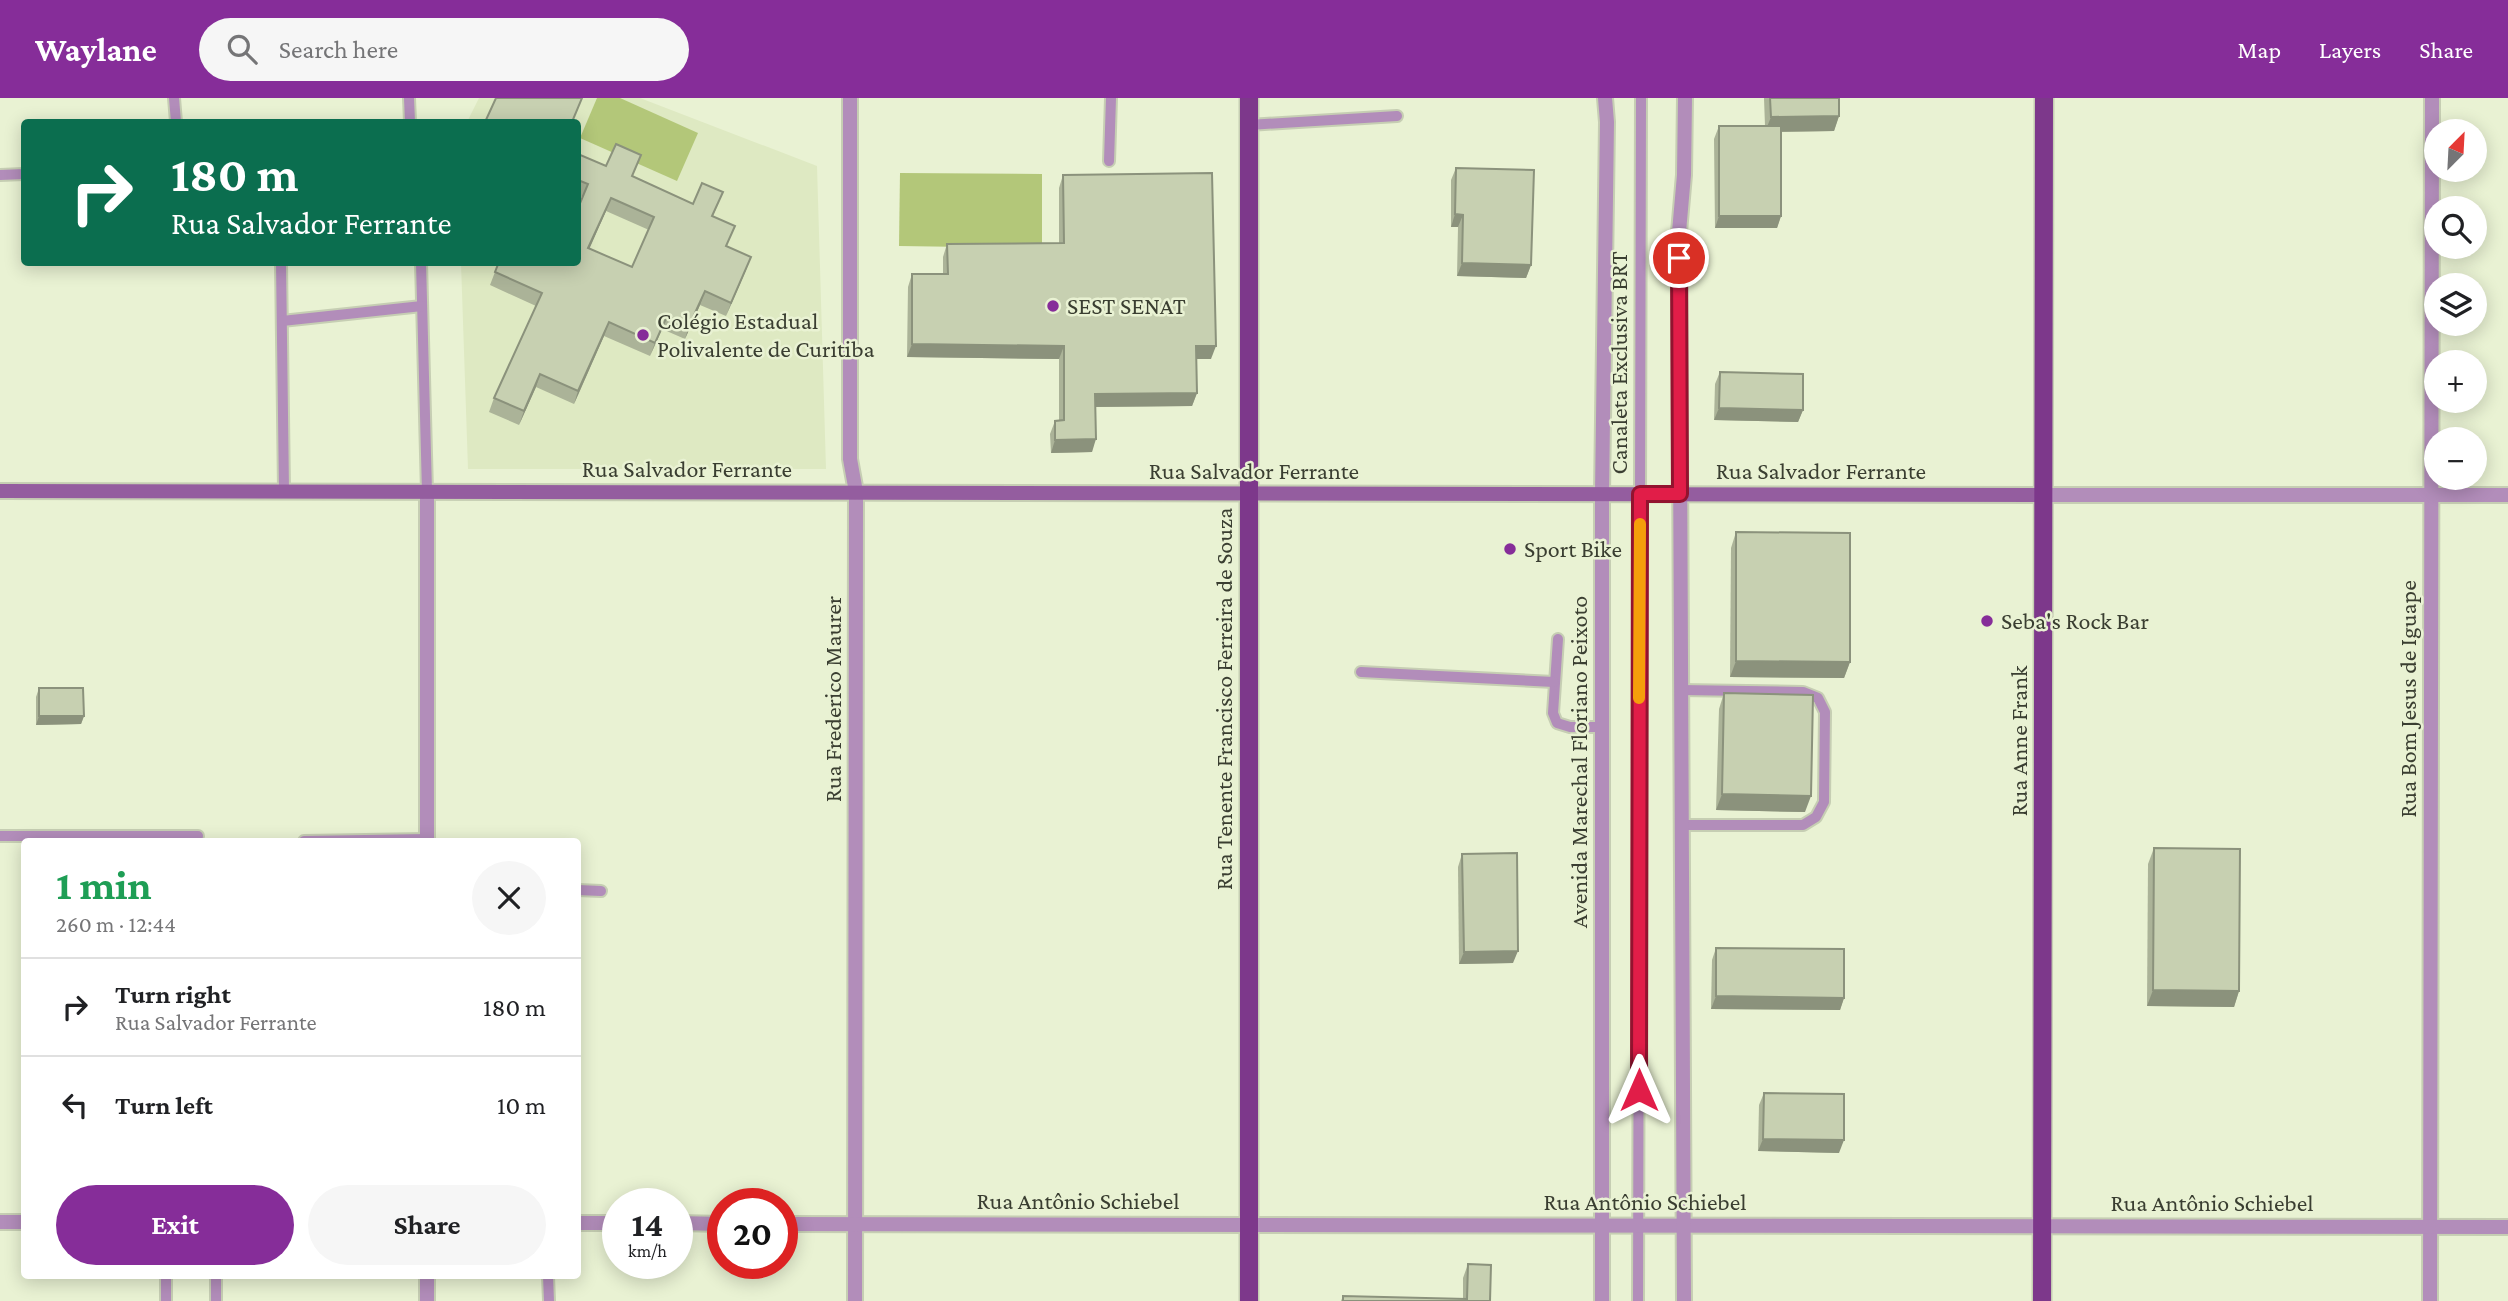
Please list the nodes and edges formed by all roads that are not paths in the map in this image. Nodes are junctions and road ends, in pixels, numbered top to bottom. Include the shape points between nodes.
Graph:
1 (174, 98) edge
2 (409, 98) edge
3 (850, 98) edge
4 (1111, 98) edge
5 (1249, 98) edge
6 (1605, 98) edge
7 (1641, 98) edge
8 (1685, 98) edge
9 (2044, 98) edge
10 (2432, 98) edge
11 (1397, 116) dead end
12 (176, 119) edge
13 (411, 119) edge
14 (1249, 125) junction
15 (1109, 161) dead end
16 (21, 174) edge
17 (0, 175) edge
18 (281, 266) edge
19 (421, 266) edge
20 (422, 306) junction
21 (282, 321) junction
22 (0, 491) edge
23 (284, 491) junction
24 (427, 492) junction
25 (856, 492) junction
26 (1249, 493) junction
27 (1602, 494) junction
28 (1640, 494) junction
29 (1680, 494) junction
30 (2044, 495) junction
31 (2431, 495) junction
32 (2508, 495) edge
33 (1558, 639) dead end
34 (1361, 672) dead end
35 (1554, 682) junction
36 (1681, 690) junction
37 (1601, 727) junction
38 (1682, 825) junction
39 (0, 836) edge
40 (198, 836) dead end
41 (427, 838) edge
42 (581, 890) edge
43 (601, 891) dead end
44 (0, 1222) edge
45 (21, 1222) edge
46 (581, 1223) edge
47 (602, 1223) edge
48 (798, 1224) edge
49 (855, 1224) junction
50 (1249, 1224) junction
51 (1601, 1225) junction
52 (1638, 1225) junction
53 (1684, 1225) junction
54 (2042, 1226) junction
55 (2430, 1226) junction
56 (2508, 1227) edge
57 (166, 1279) edge
58 (216, 1279) edge
59 (427, 1279) edge
60 (548, 1279) edge
61 (166, 1301) edge
62 (216, 1301) edge
63 (427, 1301) edge
64 (549, 1301) edge
65 (855, 1301) edge
66 (1249, 1301) edge
67 (1601, 1301) edge
68 (1638, 1301) edge
69 (1684, 1301) edge
70 (2042, 1301) edge
71 (2430, 1301) edge

1 - 12 lane
2 - 13 lane
3 - 25 street, Rua Frederico Maurer via 850,459
4 - 15 lane
5 - 14 main road, Rua Tenente Francisco Ferreira de Souza
6 - 27 street, Avenida Marechal Floriano Peixoto
7 - 28 lane, Canaleta Exclusiva BRT
8 - 29 street via 1679,232
9 - 30 main road, Rua Anne Frank
10 - 31 street, Rua Bom Jesus de Iguape
11 - 14 lane
14 - 26 main road, Rua Tenente Francisco Ferreira de Souza
16 - 17 lane
18 - 21 lane
19 - 20 lane
20 - 21 lane
20 - 24 lane
21 - 23 lane
22 - 23 main road, Rua Salvador Ferrante
23 - 24 main road, Rua Salvador Ferrante
24 - 25 main road, Rua Salvador Ferrante
24 - 41 street
25 - 26 main road, Rua Salvador Ferrante
25 - 49 street, Rua Frederico Maurer
26 - 27 main road, Rua Salvador Ferrante
26 - 50 main road, Rua Tenente Francisco Ferreira de Souza
27 - 28 main road, Rua Salvador Ferrante
27 - 37 street, Avenida Marechal Floriano Peixoto
28 - 29 main road, Rua Salvador Ferrante
28 - 52 lane, Canaleta Exclusiva BRT
29 - 30 main road, Rua Salvador Ferrante
29 - 36 street
30 - 31 street, Rua Salvador Ferrante
30 - 54 main road, Rua Anne Frank
31 - 32 street, Rua Salvador Ferrante
31 - 55 street, Rua Bom Jesus de Iguape
33 - 35 lane
34 - 35 lane
35 - 37 lane via 1553,713 1558,723
36 - 38 street
36 - 38 lane via 1803,692 1818,698 1825,712 1824,802 1816,817 1803,825
37 - 51 street, Avenida Marechal Floriano Peixoto
38 - 53 street
39 - 40 lane
42 - 43 lane
44 - 45 street
46 - 47 street
48 - 49 street, Rua Antônio Schiebel
49 - 50 street, Rua Antônio Schiebel
49 - 65 street, Rua Frederico Maurer
50 - 51 street, Rua Antônio Schiebel
50 - 66 main road, Rua Tenente Francisco Ferreira de Souza
51 - 52 street, Rua Antônio Schiebel
51 - 67 street, Avenida Marechal Floriano Peixoto
52 - 53 street, Rua Antônio Schiebel
52 - 68 lane, Canaleta Exclusiva BRT
53 - 54 street, Rua Antônio Schiebel
53 - 69 street
54 - 55 street, Rua Antônio Schiebel
54 - 70 main road, Rua Anne Frank
55 - 56 street, Rua Antônio Schiebel
55 - 71 street, Rua Bom Jesus de Iguape
57 - 61 lane
58 - 62 lane
59 - 63 street
60 - 64 lane

